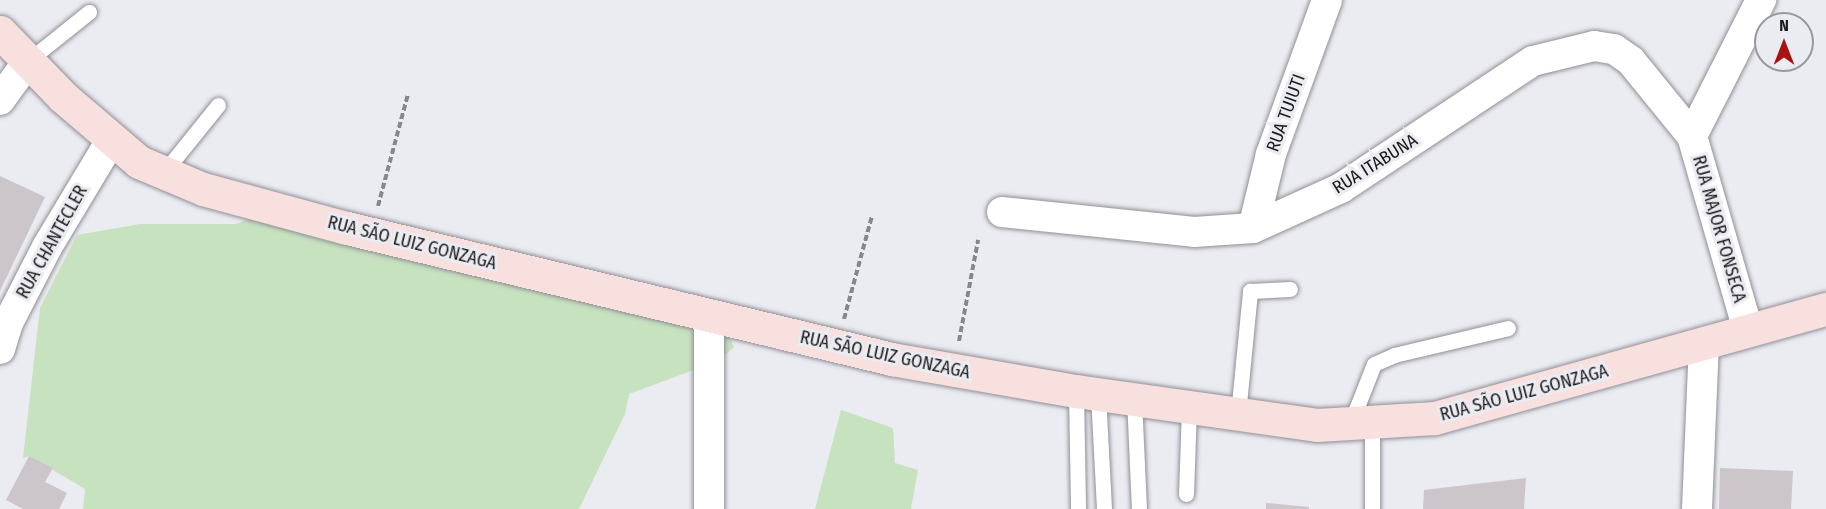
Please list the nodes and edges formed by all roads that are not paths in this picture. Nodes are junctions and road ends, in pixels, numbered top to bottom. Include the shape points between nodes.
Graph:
1 (1327, 0) edge
2 (1761, 0) edge
3 (89, 12) dead end
4 (0, 32) edge
5 (29, 60) junction
6 (0, 100) edge
7 (218, 105) dead end
8 (1692, 136) junction
9 (112, 139) junction
10 (164, 172) junction
11 (1002, 212) dead end
12 (1253, 228) junction
13 (1290, 289) dead end
14 (1826, 309) edge
15 (709, 315) junction
16 (1508, 328) dead end
17 (1748, 330) junction
18 (1704, 343) junction
19 (0, 349) edge
20 (1087, 393) junction
21 (1134, 399) junction
22 (1189, 407) junction
23 (1238, 414) junction
24 (1362, 422) junction
25 (1186, 494) dead end
26 (709, 509) edge
27 (1078, 509) edge
28 (1104, 509) edge
29 (1139, 509) edge
30 (1372, 509) edge
31 (1697, 509) edge

1 - 12 street, RUA TUIUTI via 1271,154
2 - 8 street, RUA MAJOR FONSECA
3 - 5 lane
4 - 5 main road, RUA SÃO LUIZ GONZAGA
5 - 6 street
5 - 9 main road, RUA SÃO LUIZ GONZAGA via 63,97
7 - 10 lane
8 - 12 street, RUA ITABUNA via 1631,61 1614,49 1594,46 1533,61 1341,188
8 - 17 street, RUA MAJOR FONSECA
9 - 10 main road, RUA SÃO LUIZ GONZAGA via 139,162
9 - 19 street, RUA CHANTECLER via 46,247 8,323
10 - 15 main road, RUA SÃO LUIZ GONZAGA via 203,189 370,233
11 - 12 street, RUA ITABUNA via 1194,232
13 - 23 lane via 1250,291
14 - 17 main road, RUA SÃO LUIZ GONZAGA
15 - 20 main road, RUA SÃO LUIZ GONZAGA via 954,371
15 - 26 street
16 - 24 lane via 1394,355 1374,364
17 - 18 main road, RUA SÃO LUIZ GONZAGA
18 - 24 main road, RUA SÃO LUIZ GONZAGA via 1435,418
18 - 31 street
20 - 21 main road, RUA SÃO LUIZ GONZAGA
20 - 27 lane
20 - 28 lane
21 - 22 main road, RUA SÃO LUIZ GONZAGA
21 - 29 lane
22 - 23 main road, RUA SÃO LUIZ GONZAGA
22 - 25 lane
23 - 24 main road, RUA SÃO LUIZ GONZAGA via 1317,425
24 - 30 lane

